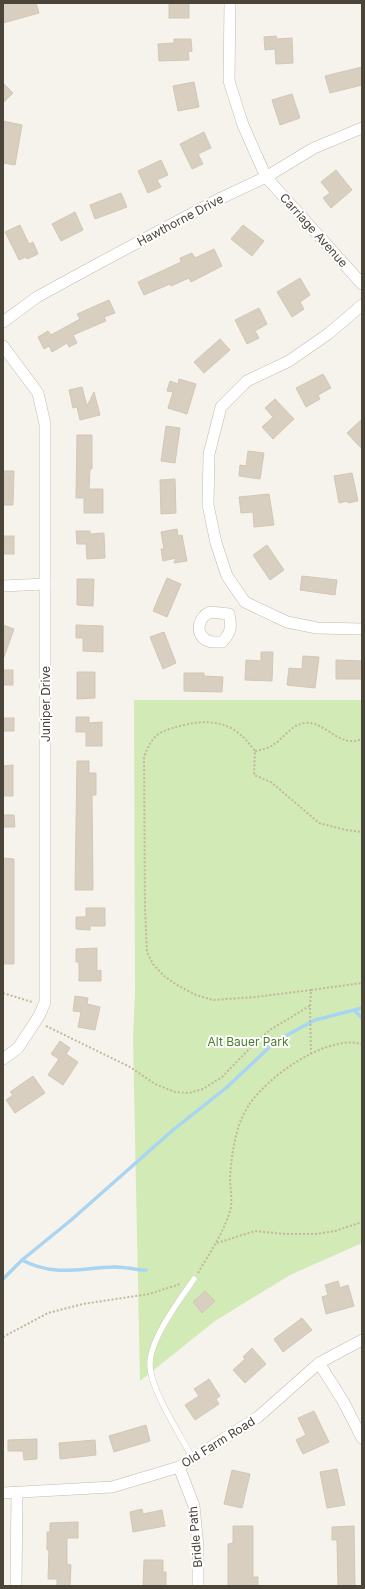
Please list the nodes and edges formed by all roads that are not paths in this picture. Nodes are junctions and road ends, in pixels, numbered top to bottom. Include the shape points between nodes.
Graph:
1 (230, 3) edge
2 (362, 128) edge
3 (266, 176) junction
4 (362, 284) edge
5 (362, 305) edge
6 (3, 322) edge
7 (3, 346) edge
8 (45, 584) junction
9 (3, 586) edge
10 (245, 602) junction
11 (229, 614) dead end
12 (362, 629) edge
13 (3, 1059) edge
14 (194, 1279) road end
15 (362, 1340) edge
16 (319, 1362) junction
17 (362, 1438) edge
18 (193, 1458) junction
19 (179, 1467) junction
20 (3, 1493) edge
21 (17, 1493) junction
22 (16, 1586) edge
23 (198, 1586) edge

1 - 3 street, Carriage Avenue via 229,81 243,124
2 - 3 street, Hawthorne Drive via 314,148
3 - 4 street, Carriage Avenue
3 - 6 street, Hawthorne Drive via 44,293
5 - 10 street via 328,334 289,361 247,381 221,407 209,454 208,505 216,543 227,576
7 - 8 street, Juniper Drive via 38,393 45,424
8 - 9 street
8 - 13 street, Juniper Drive via 45,1002 18,1048
10 - 11 street
10 - 12 street via 287,622 317,628
14 - 18 lane via 172,1311 156,1341 151,1352 150,1364 155,1388
15 - 16 street, Old Farm Road
16 - 17 street via 343,1400
16 - 18 street, Old Farm Road via 258,1417
18 - 19 street, Old Farm Road
19 - 21 street, Old Farm Road via 112,1487
19 - 23 street, Bridle Path via 194,1506
20 - 21 street, Old Farm Road
21 - 22 street

